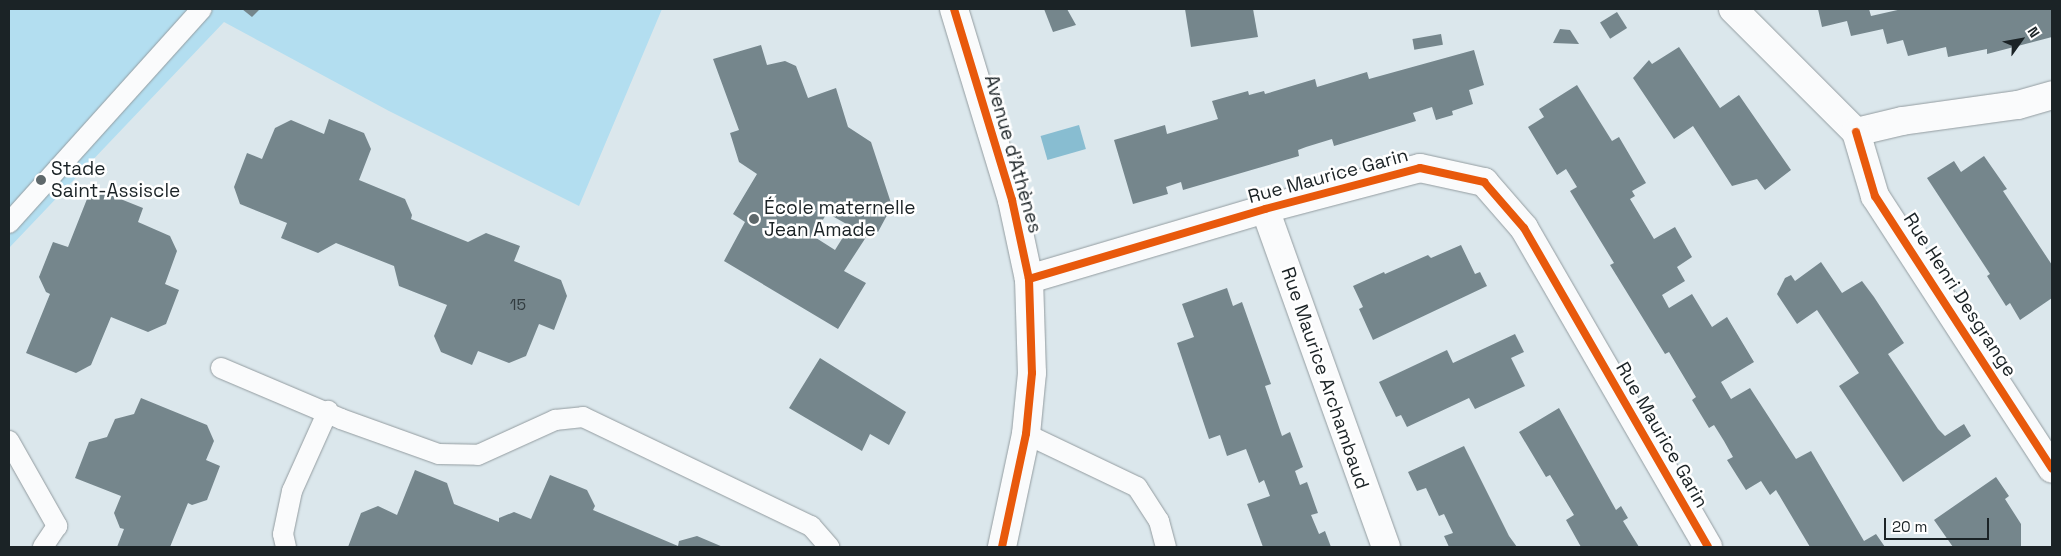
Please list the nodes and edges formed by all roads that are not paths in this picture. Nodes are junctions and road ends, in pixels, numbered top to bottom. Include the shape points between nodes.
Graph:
1 (202, 9) edge
2 (954, 9) edge
3 (1733, 9) edge
4 (2052, 95) edge
5 (1856, 132) junction
6 (1265, 209) junction
7 (9, 223) edge
8 (1029, 279) junction
9 (221, 368) dead end
10 (328, 411) junction
11 (1026, 434) junction
12 (9, 441) edge
13 (2052, 469) edge
14 (43, 547) edge
15 (286, 547) edge
16 (829, 547) edge
17 (1002, 547) edge
18 (1166, 547) edge
19 (1386, 547) edge
20 (1708, 547) edge

1 - 7 lane
2 - 8 street, Avenue d'Athènes via 1012,200
3 - 5 street
4 - 5 street via 2018,105 1902,121
5 - 13 street, Rue Henri Desgrange via 1875,196
6 - 8 street, Rue Maurice Garin
6 - 19 street, Rue Maurice Archambaud
6 - 20 street, Rue Maurice Garin via 1420,168 1484,182 1524,228
8 - 11 street, Avenue d'Athènes via 1032,373
9 - 10 lane
10 - 15 lane via 292,491 283,534
10 - 16 lane via 439,454 478,455 555,420 583,417 812,526
11 - 17 street, Avenue d'Athènes
11 - 18 lane via 1137,488 1158,521
12 - 14 lane via 57,526

